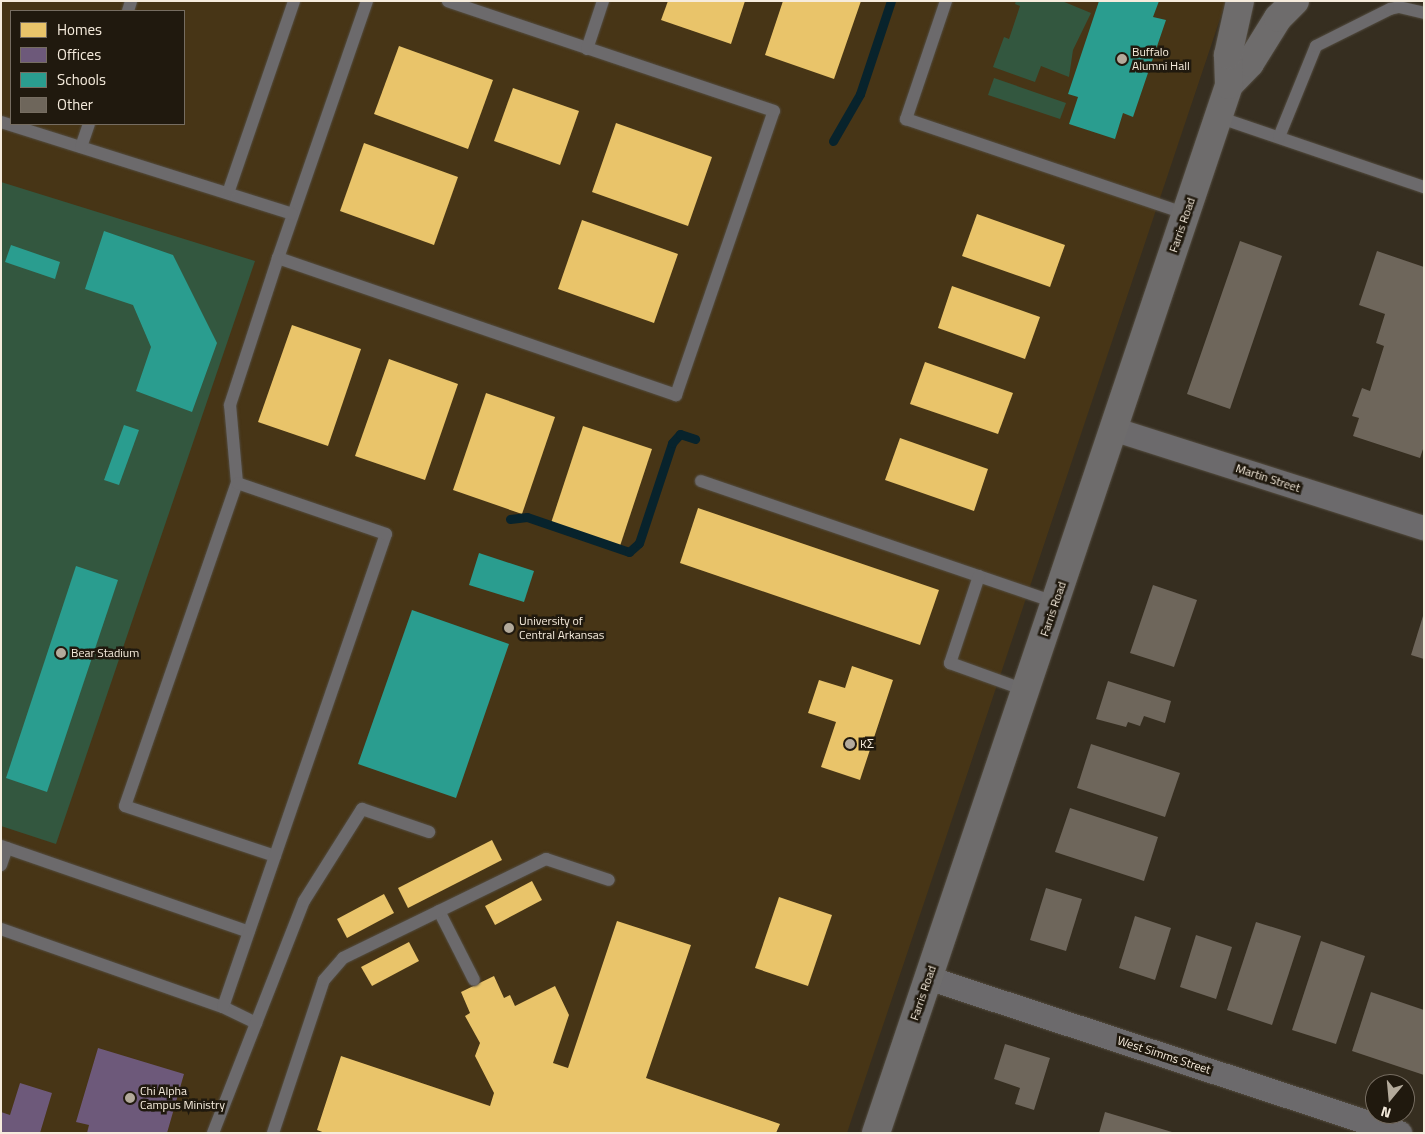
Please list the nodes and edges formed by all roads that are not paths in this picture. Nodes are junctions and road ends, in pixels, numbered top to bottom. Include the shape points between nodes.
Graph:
1 (294, 1) edge
2 (366, 1) edge
3 (448, 1) edge
4 (603, 1) edge
5 (946, 1) edge
6 (1240, 1) edge
7 (1295, 1) edge
8 (1424, 13) edge
9 (587, 49) junction
10 (1229, 85) junction
11 (1218, 117) junction
12 (11, 125) edge
13 (89, 125) edge
14 (1279, 137) junction
15 (81, 147) junction
16 (1424, 187) edge
17 (228, 193) junction
18 (292, 214) junction
19 (1186, 214) junction
20 (278, 258) junction
21 (1113, 429) junction
22 (701, 481) dead end
23 (237, 483) junction
24 (1424, 528) edge
25 (979, 576) junction
26 (1055, 602) junction
27 (1025, 690) junction
28 (429, 832) dead end
29 (4, 847) edge
30 (275, 856) junction
31 (1, 865) edge
32 (609, 880) dead end
33 (439, 911) junction
34 (1, 930) edge
35 (249, 932) junction
36 (928, 978) junction
37 (474, 980) dead end
38 (223, 1007) junction
39 (256, 1023) junction
40 (213, 1133) edge
41 (273, 1133) edge
42 (876, 1133) edge
43 (1400, 1133) edge

1 - 17 lane
2 - 18 lane
3 - 9 lane
4 - 9 lane
5 - 19 lane via 906,119
6 - 10 street, Farris Road via 1228,55
7 - 10 street, Farris Road via 1278,18 1250,63
8 - 14 lane via 1399,6 1316,46
9 - 20 lane via 774,111 676,395
10 - 11 street, Farris Road
11 - 14 lane
11 - 19 street, Farris Road
12 - 15 lane
13 - 15 lane
14 - 16 lane
15 - 17 lane
17 - 18 lane
18 - 20 lane
19 - 21 street, Farris Road
20 - 23 lane via 230,405
21 - 24 street, Martin Street
21 - 26 street, Farris Road
22 - 25 lane
23 - 30 lane via 386,534
23 - 30 lane via 125,806
25 - 26 lane
25 - 27 lane via 950,663
26 - 27 street, Farris Road
27 - 36 street, Farris Road
28 - 39 lane via 362,809 304,901
29 - 31 lane
29 - 35 lane
30 - 35 lane
32 - 33 lane via 546,858
33 - 37 lane
33 - 41 lane via 343,958 324,980
34 - 38 lane
35 - 38 lane
36 - 42 street, Farris Road
36 - 43 street, West Simms Street
38 - 39 lane
39 - 40 lane

